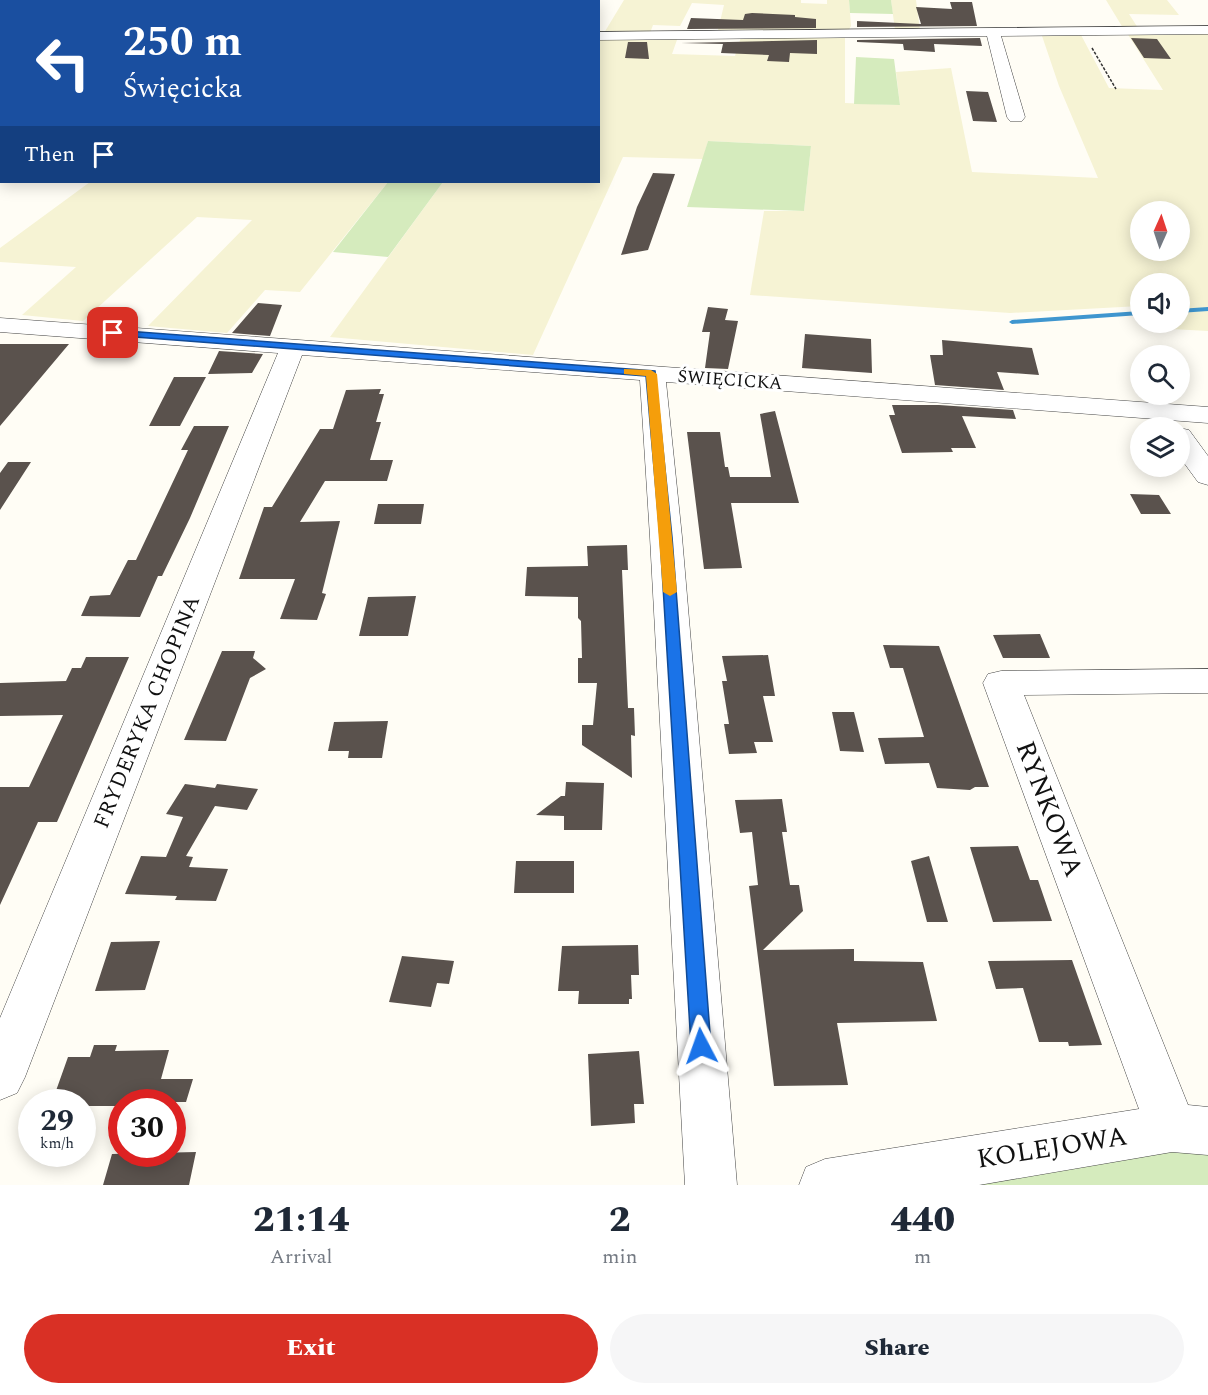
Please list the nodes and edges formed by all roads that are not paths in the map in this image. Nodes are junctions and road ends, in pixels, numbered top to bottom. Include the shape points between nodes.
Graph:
1 (1208, 30) edge
2 (993, 32) junction
3 (600, 36) edge
4 (1016, 117) dead end
5 (0, 325) edge
6 (293, 347) junction
7 (651, 374) junction
8 (1208, 415) edge
9 (1133, 417) edge
10 (1190, 417) edge
11 (1190, 451) edge
12 (1208, 476) edge
13 (1208, 681) edge
14 (0, 1077) edge
15 (1190, 1130) edge
16 (711, 1185) edge
17 (825, 1185) edge

1 - 2 street
2 - 3 street
2 - 4 street
5 - 6 street, ŚWIĘCICKA
6 - 7 street, ŚWIĘCICKA
6 - 14 street, FRYDERYKA CHOPINA
7 - 9 street, ŚWIĘCICKA
7 - 16 street
8 - 10 street, ŚWIĘCICKA
11 - 12 street
13 - 15 street, RYNKOWA via 1001,683
15 - 17 street, KOLEJOWA

